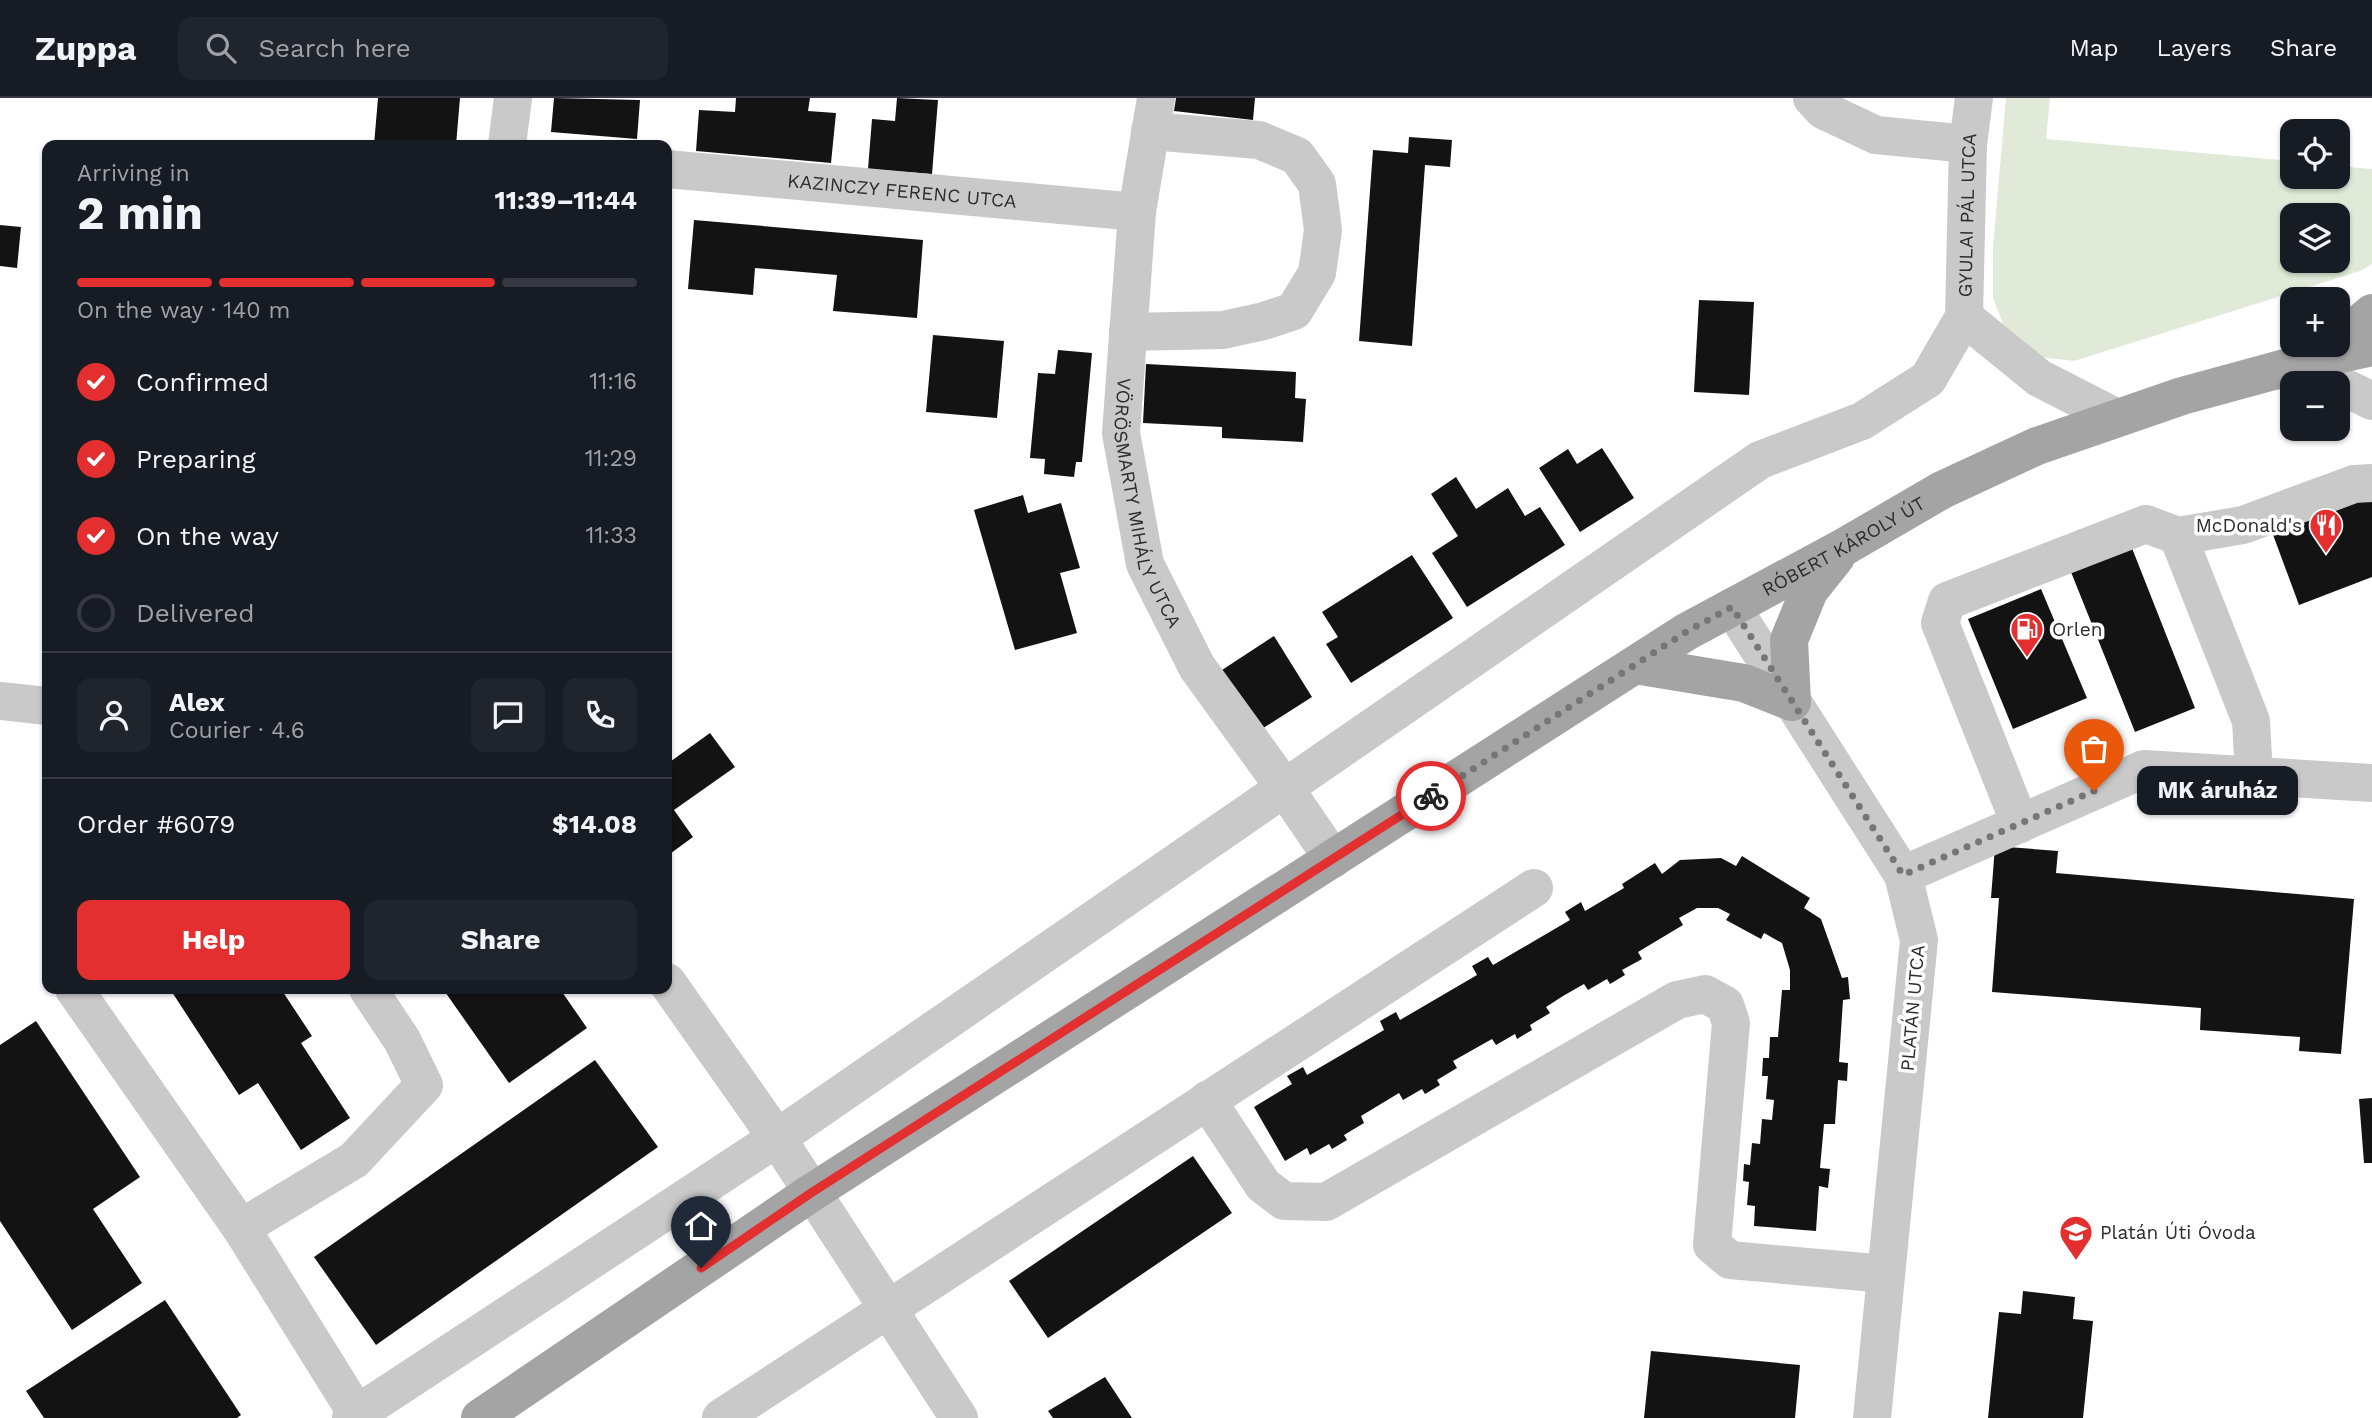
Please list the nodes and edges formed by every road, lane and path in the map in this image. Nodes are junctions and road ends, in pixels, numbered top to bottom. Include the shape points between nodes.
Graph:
1 (513, 98) edge
2 (1812, 98) edge
3 (1974, 98) edge
4 (1153, 115) edge
5 (509, 140) edge
6 (1968, 144) junction
7 (672, 169) edge
8 (1137, 212) junction
9 (2372, 313) edge
10 (1964, 317) junction
11 (1128, 332) junction
12 (2372, 347) edge
13 (2332, 363) edge
14 (2372, 401) edge
15 (2115, 417) junction
16 (2372, 483) edge
17 (2178, 537) junction
18 (1844, 547) junction
19 (1732, 607) junction
20 (1635, 665) junction
21 (0, 701) edge
22 (1791, 702) junction
23 (42, 705) edge
24 (2254, 775) junction
25 (2372, 783) edge
26 (1284, 787) junction
27 (2020, 824) junction
28 (1333, 859) junction
29 (1903, 875) junction
30 (1534, 888) dead end
31 (672, 989) edge
32 (77, 994) edge
33 (371, 994) edge
34 (1207, 1100) junction
35 (777, 1138) junction
36 (811, 1193) junction
37 (241, 1228) junction
38 (1886, 1274) junction
39 (887, 1308) junction
40 (354, 1416) edge
41 (480, 1418) edge
42 (721, 1418) edge
43 (958, 1418) edge
44 (1872, 1418) edge

1 - 5 street
2 - 6 street via 1824,110 1876,135
3 - 6 street, GYULAI PÁL UTCA
4 - 8 street, VÖRÖSMARTY MIHÁLY UTCA
4 - 11 street via 1259,140 1297,156 1317,184 1323,230 1317,272 1294,311 1223,330
6 - 10 street, GYULAI PÁL UTCA
7 - 8 street, KAZINCZY FERENC UTCA
8 - 11 street, VÖRÖSMARTY MIHÁLY UTCA
9 - 13 main road
10 - 15 street, GYULAI PÁL UTCA via 2039,378
10 - 26 street via 1928,379 1861,421 1760,460
11 - 26 street, VÖRÖSMARTY MIHÁLY UTCA via 1121,433 1145,564 1197,667
12 - 13 main road, RÓBERT KÁROLY ÚT
13 - 14 street
13 - 15 main road, RÓBERT KÁROLY ÚT via 2279,370
15 - 18 main road, RÓBERT KÁROLY ÚT via 2037,446 1942,490
16 - 17 street via 2354,484 2243,525
17 - 24 street via 2251,721
17 - 27 street via 2146,524 1947,601 1940,623
18 - 19 main road, RÓBERT KÁROLY ÚT
18 - 22 main road via 1809,591 1789,640
19 - 20 main road, RÓBERT KÁROLY ÚT
19 - 22 street, PLATÁN UTCA
20 - 22 main road via 1744,683
20 - 28 main road, RÓBERT KÁROLY ÚT
21 - 23 street
22 - 29 street, PLATÁN UTCA
24 - 25 street
24 - 27 street via 2144,769
26 - 28 street, VÖRÖSMARTY MIHÁLY UTCA
26 - 35 street
27 - 29 street
28 - 36 main road, RÓBERT KÁROLY ÚT
29 - 38 street, PLATÁN UTCA via 1919,940
30 - 34 street
31 - 35 street
32 - 37 street
33 - 37 street via 402,1040 424,1085 354,1160
34 - 38 street via 1263,1185 1284,1201 1326,1202 1677,1000 1705,994 1725,1005 1731,1023 1712,1245 1730,1260
34 - 39 street
35 - 36 street
35 - 40 street
36 - 39 street
36 - 41 main road, RÓBERT KÁROLY ÚT
37 - 40 street
38 - 44 street, PLATÁN UTCA
39 - 42 street
39 - 43 street

